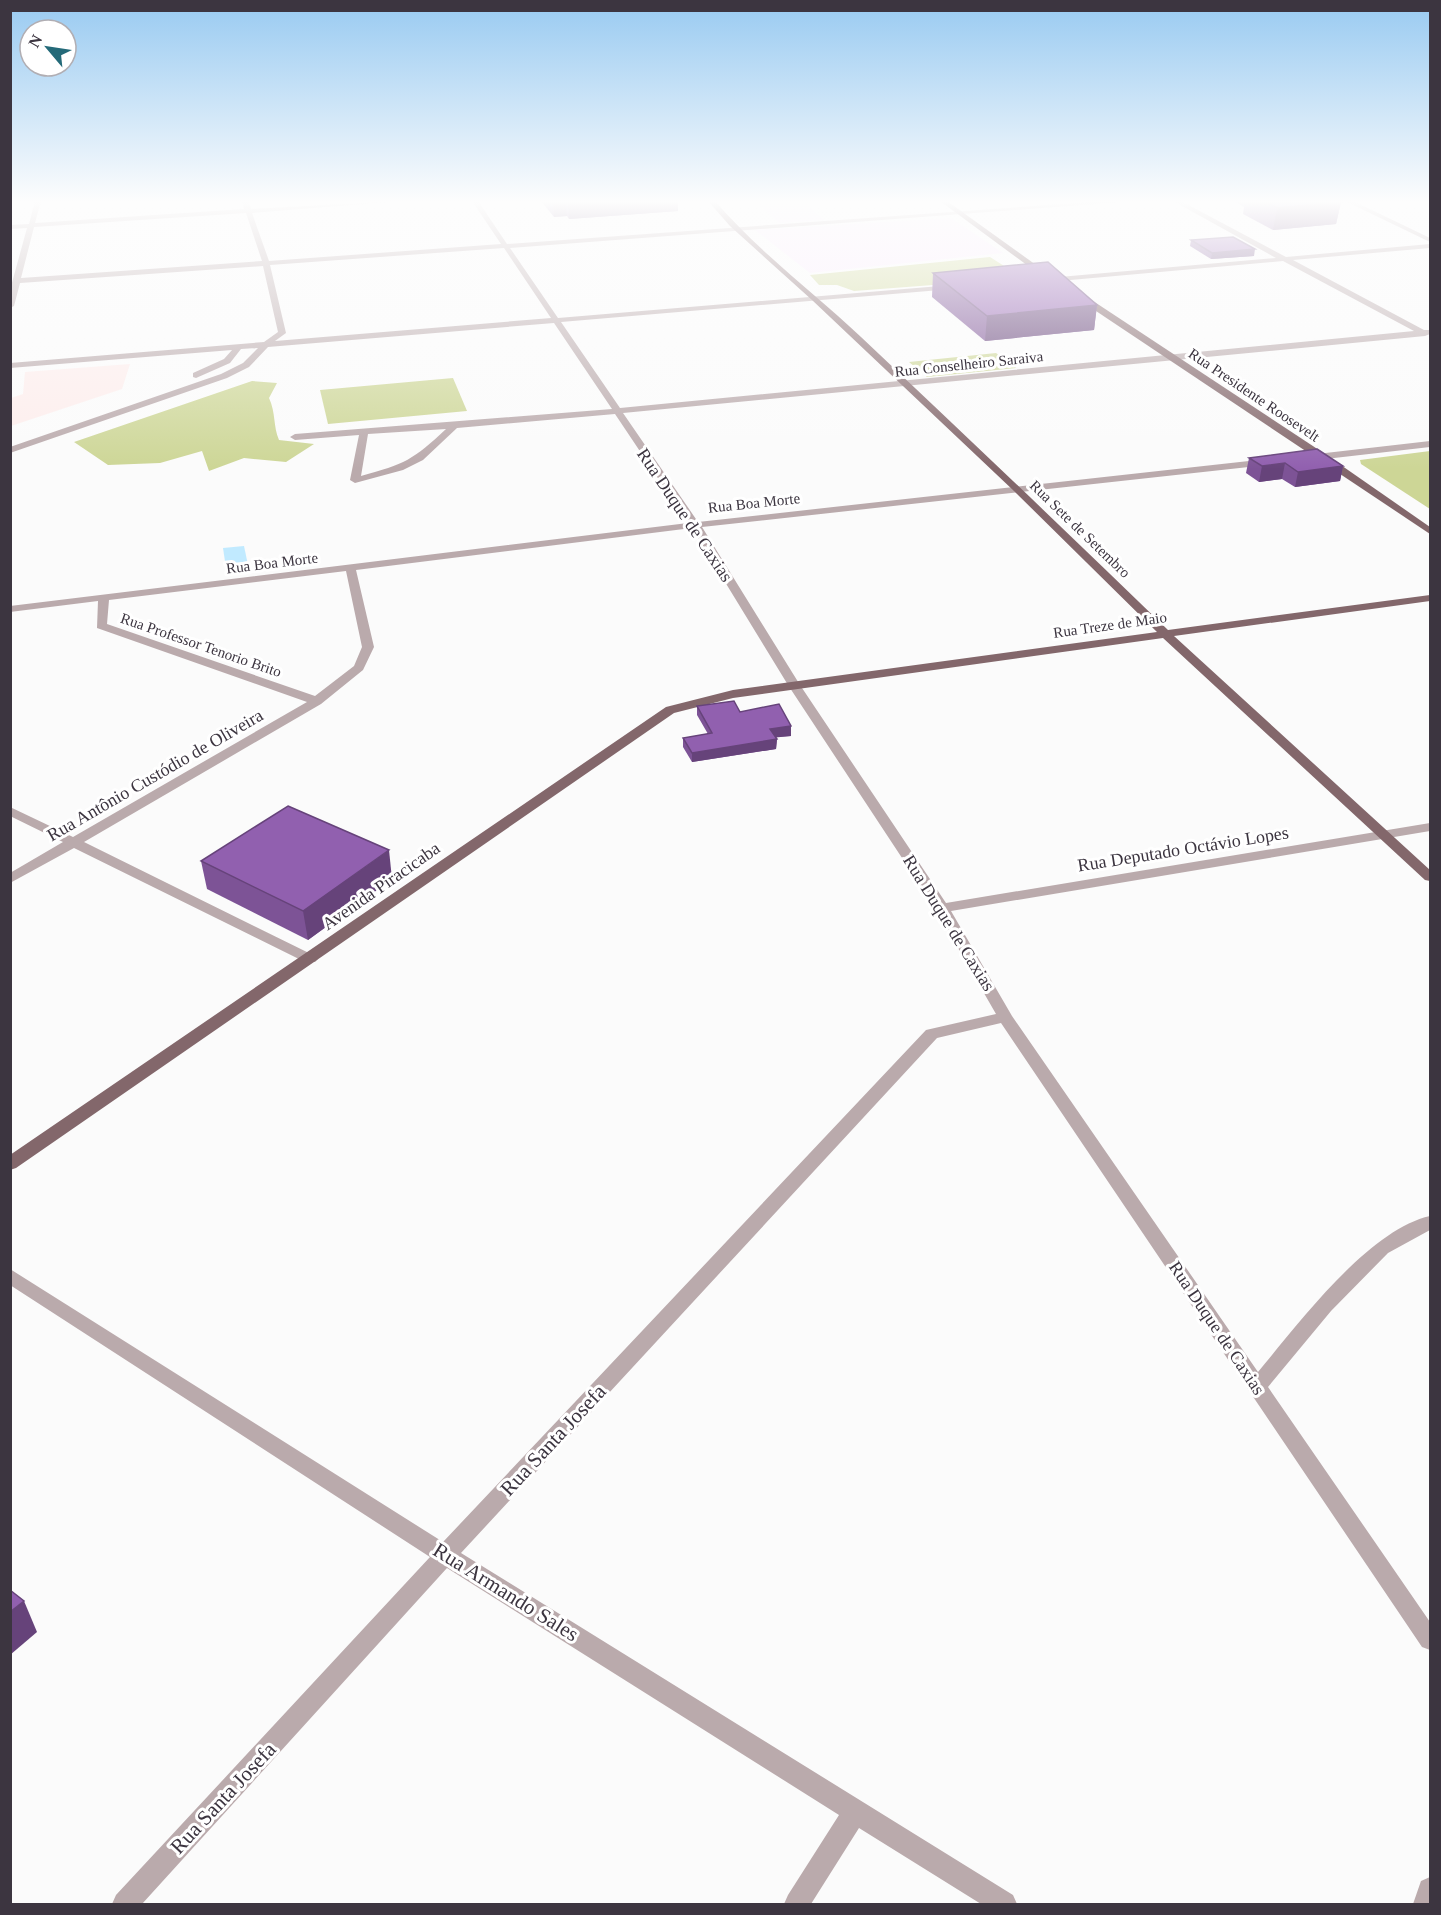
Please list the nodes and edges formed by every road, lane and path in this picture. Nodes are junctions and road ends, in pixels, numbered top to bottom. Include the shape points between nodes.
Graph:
1 (272, 290) edge
2 (536, 290) edge
3 (807, 290) edge
4 (912, 290) edge
5 (1346, 290) edge
6 (1074, 292) edge
7 (815, 298) junction
8 (556, 319) junction
9 (1428, 334) edge
10 (265, 345) junction
11 (238, 348) junction
12 (1173, 357) junction
13 (10, 366) edge
14 (905, 384) junction
15 (615, 411) junction
16 (454, 426) junction
17 (364, 433) junction
18 (295, 437) dead end
19 (10, 440) edge
20 (1431, 444) edge
21 (10, 450) edge
22 (1322, 456) junction
23 (1296, 459) edge
24 (1273, 462) edge
25 (1017, 489) junction
26 (695, 525) junction
27 (1431, 531) edge
28 (351, 569) junction
29 (104, 598) junction
30 (1431, 598) edge
31 (10, 609) edge
32 (1164, 633) junction
33 (794, 685) junction
34 (316, 701) junction
35 (10, 811) edge
36 (1431, 827) edge
37 (1385, 834) junction
38 (77, 842) junction
39 (1431, 877) edge
40 (10, 879) edge
41 (942, 908) junction
42 (310, 959) junction
43 (1005, 1017) junction
44 (10, 1164) edge
45 (1431, 1222) edge
46 (10, 1276) edge
47 (1257, 1387) junction
48 (445, 1555) junction
49 (1431, 1640) edge
50 (856, 1810) junction
51 (1431, 1890) edge
52 (125, 1905) edge
53 (797, 1905) edge
54 (1004, 1905) edge
55 (1426, 1905) edge

1 - 10 street via 282,333
2 - 8 street, Rua Duque de Caxias
3 - 7 main road, Rua Sete de Setembro
4 - 7 street
5 - 9 street
6 - 12 main road, Rua Presidente Roosevelt
7 - 8 street
7 - 14 main road, Rua Sete de Setembro
8 - 10 street
8 - 15 street, Rua Duque de Caxias
9 - 12 street, Rua Conselheiro Saraiva
10 - 11 street
10 - 21 street via 246,365 224,376
11 - 13 street
11 - 19 street via 227,361 211,370
12 - 14 street, Rua Conselheiro Saraiva
12 - 22 main road, Rua Presidente Roosevelt
14 - 15 street, Rua Conselheiro Saraiva
14 - 25 main road, Rua Sete de Setembro
15 - 16 street, Rua Conselheiro Saraiva
15 - 26 street, Rua Duque de Caxias
16 - 17 street, Rua Conselheiro Saraiva
16 - 17 street via 420,458 400,468 355,480
17 - 18 street, Rua Conselheiro Saraiva
20 - 22 street
22 - 23 street
22 - 27 main road, Rua Presidente Roosevelt
24 - 25 street, Rua Boa Morte
25 - 26 street, Rua Boa Morte
25 - 32 main road, Rua Sete de Setembro
26 - 28 street, Rua Boa Morte
26 - 33 street, Rua Duque de Caxias
28 - 29 street, Rua Boa Morte
28 - 34 street, Rua Antônio Custódio de Oliveira via 368,647 359,668
29 - 31 street, Rua Boa Morte
29 - 34 street, Rua Professor Tenorio Brito via 101,626
30 - 32 main road, Rua Treze de Maio
32 - 33 main road, Rua Treze de Maio
32 - 37 main road, Rua Sete de Setembro
33 - 41 street, Rua Duque de Caxias
33 - 42 main road, Avenida Piracicaba via 733,694 670,710
34 - 38 street, Rua Antônio Custódio de Oliveira
35 - 38 street
36 - 37 street, Rua Deputado Octávio Lopes
37 - 39 main road, Rua Sete de Setembro
37 - 41 street, Rua Deputado Octávio Lopes
38 - 40 street, Rua Antônio Custódio de Oliveira
38 - 42 street
41 - 43 street, Rua Duque de Caxias
42 - 44 main road, Avenida Piracicaba
43 - 47 street, Rua Duque de Caxias
43 - 48 street, Rua Santa Josefa via 932,1034
45 - 47 street via 1382,1248 1324,1306
46 - 48 street, Rua Armando Sales
47 - 49 street, Rua Duque de Caxias
48 - 50 street, Rua Armando Sales
48 - 52 street, Rua Santa Josefa
50 - 53 street
50 - 54 street, Rua Armando Sales
51 - 55 street

